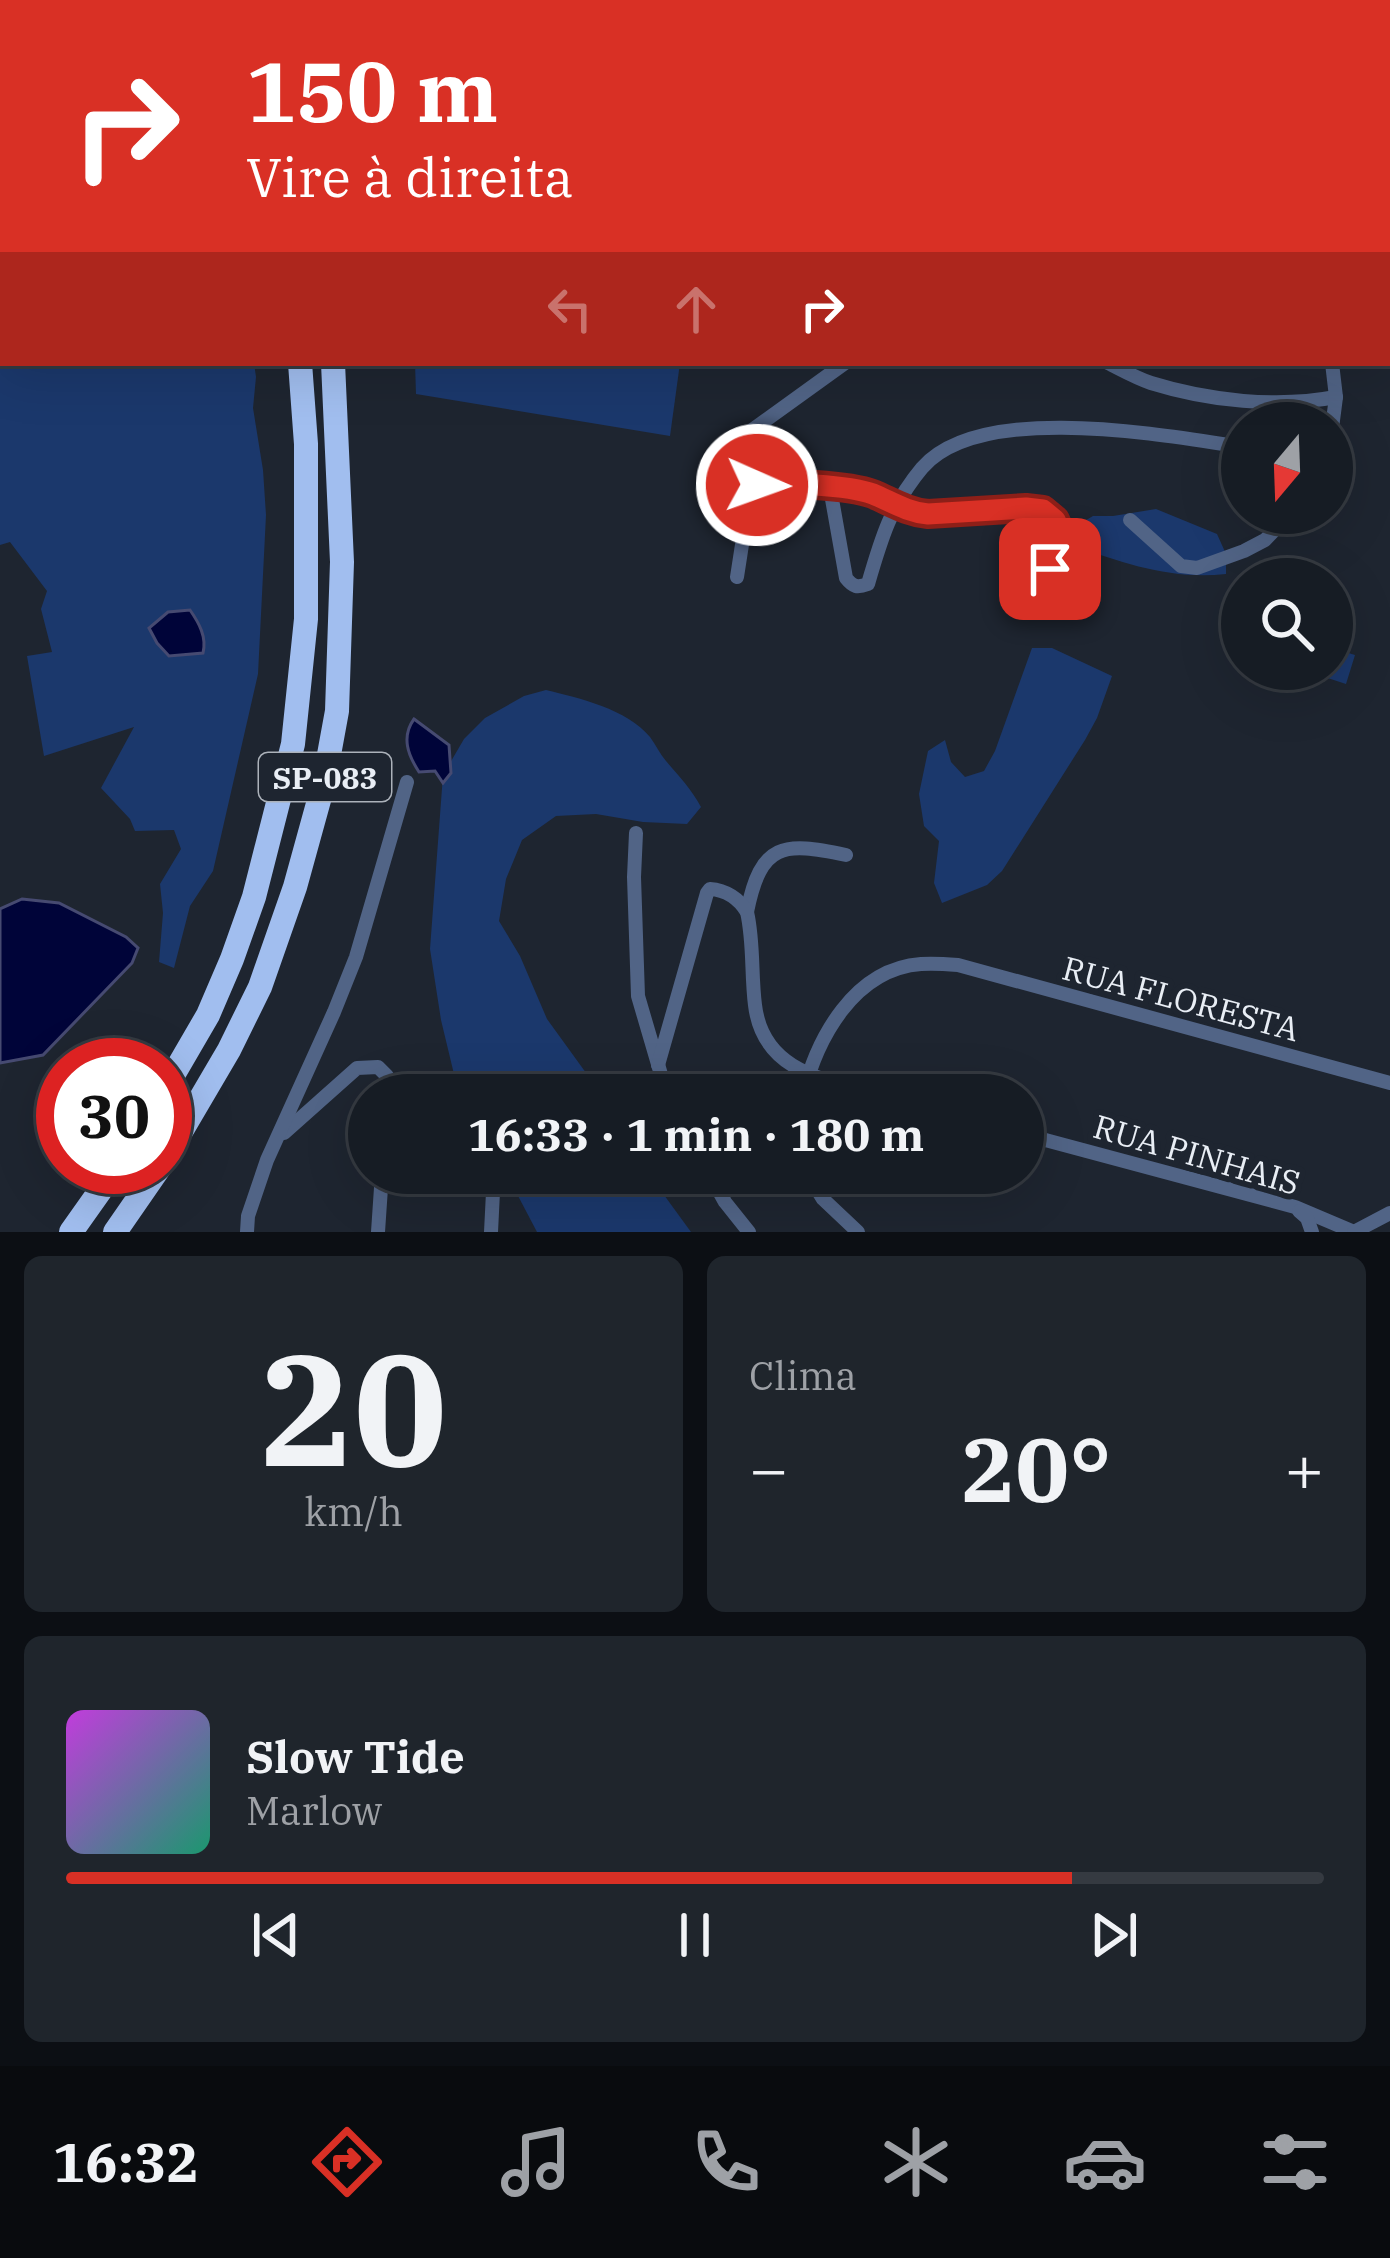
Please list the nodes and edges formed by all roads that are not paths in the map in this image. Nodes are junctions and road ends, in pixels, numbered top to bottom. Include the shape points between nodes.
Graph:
1 (300, 366) edge
2 (332, 366) edge
3 (841, 366) edge
4 (1114, 366) edge
5 (1332, 366) edge
6 (1336, 397) junction
7 (1335, 402) edge
8 (741, 438) dead end
9 (1221, 444) edge
10 (830, 488) junction
11 (895, 505) junction
12 (1130, 520) dead end
13 (1271, 534) edge
14 (737, 577) dead end
15 (1030, 609) dead end
16 (407, 782) dead end
17 (636, 833) dead end
18 (846, 855) dead end
19 (747, 912) junction
20 (192, 1042) edge
21 (658, 1065) junction
22 (350, 1074) edge
23 (385, 1074) edge
24 (661, 1074) edge
25 (806, 1074) edge
26 (808, 1074) edge
27 (348, 1076) edge
28 (1390, 1083) edge
29 (192, 1113) edge
30 (279, 1137) junction
31 (1044, 1140) edge
32 (98, 1194) edge
33 (141, 1194) edge
34 (381, 1194) edge
35 (493, 1194) edge
36 (721, 1194) edge
37 (820, 1194) edge
38 (1295, 1208) junction
39 (1390, 1214) edge
40 (71, 1232) edge
41 (115, 1232) edge
42 (248, 1232) edge
43 (378, 1232) edge
44 (491, 1232) edge
45 (749, 1232) edge
46 (858, 1232) edge
47 (1312, 1232) edge
48 (1354, 1232) edge

1 - 20 highway, SP-083 via 306,619 293,744 254,897
2 - 29 highway, SP-083 via 342,562 337,711 324,782 260,987
3 - 8 street
4 - 6 street via 1209,396 1281,403
5 - 6 street
6 - 7 street
9 - 11 street via 1085,430 986,433 924,466
10 - 11 street
10 - 11 street via 845,578 858,587 868,584
10 - 14 street via 757,485
11 - 15 street via 928,514 1043,510 1061,533
12 - 13 street via 1181,566 1197,568
16 - 30 street via 356,957
17 - 21 street via 638,996
18 - 19 street via 789,847 774,855 758,871
19 - 21 street via 740,900 707,893
19 - 25 street via 758,1020 780,1057
21 - 24 street
22 - 23 street via 378,1067
26 - 28 street, RUA FLORESTA via 836,1015 862,990 917,964 958,965
27 - 30 street
30 - 42 street
31 - 38 street, RUA PINHAIS
32 - 40 highway
33 - 41 highway
34 - 43 street
35 - 44 street
36 - 45 street
37 - 46 street
38 - 47 street
38 - 48 street, RUA PINHAIS
39 - 48 street

